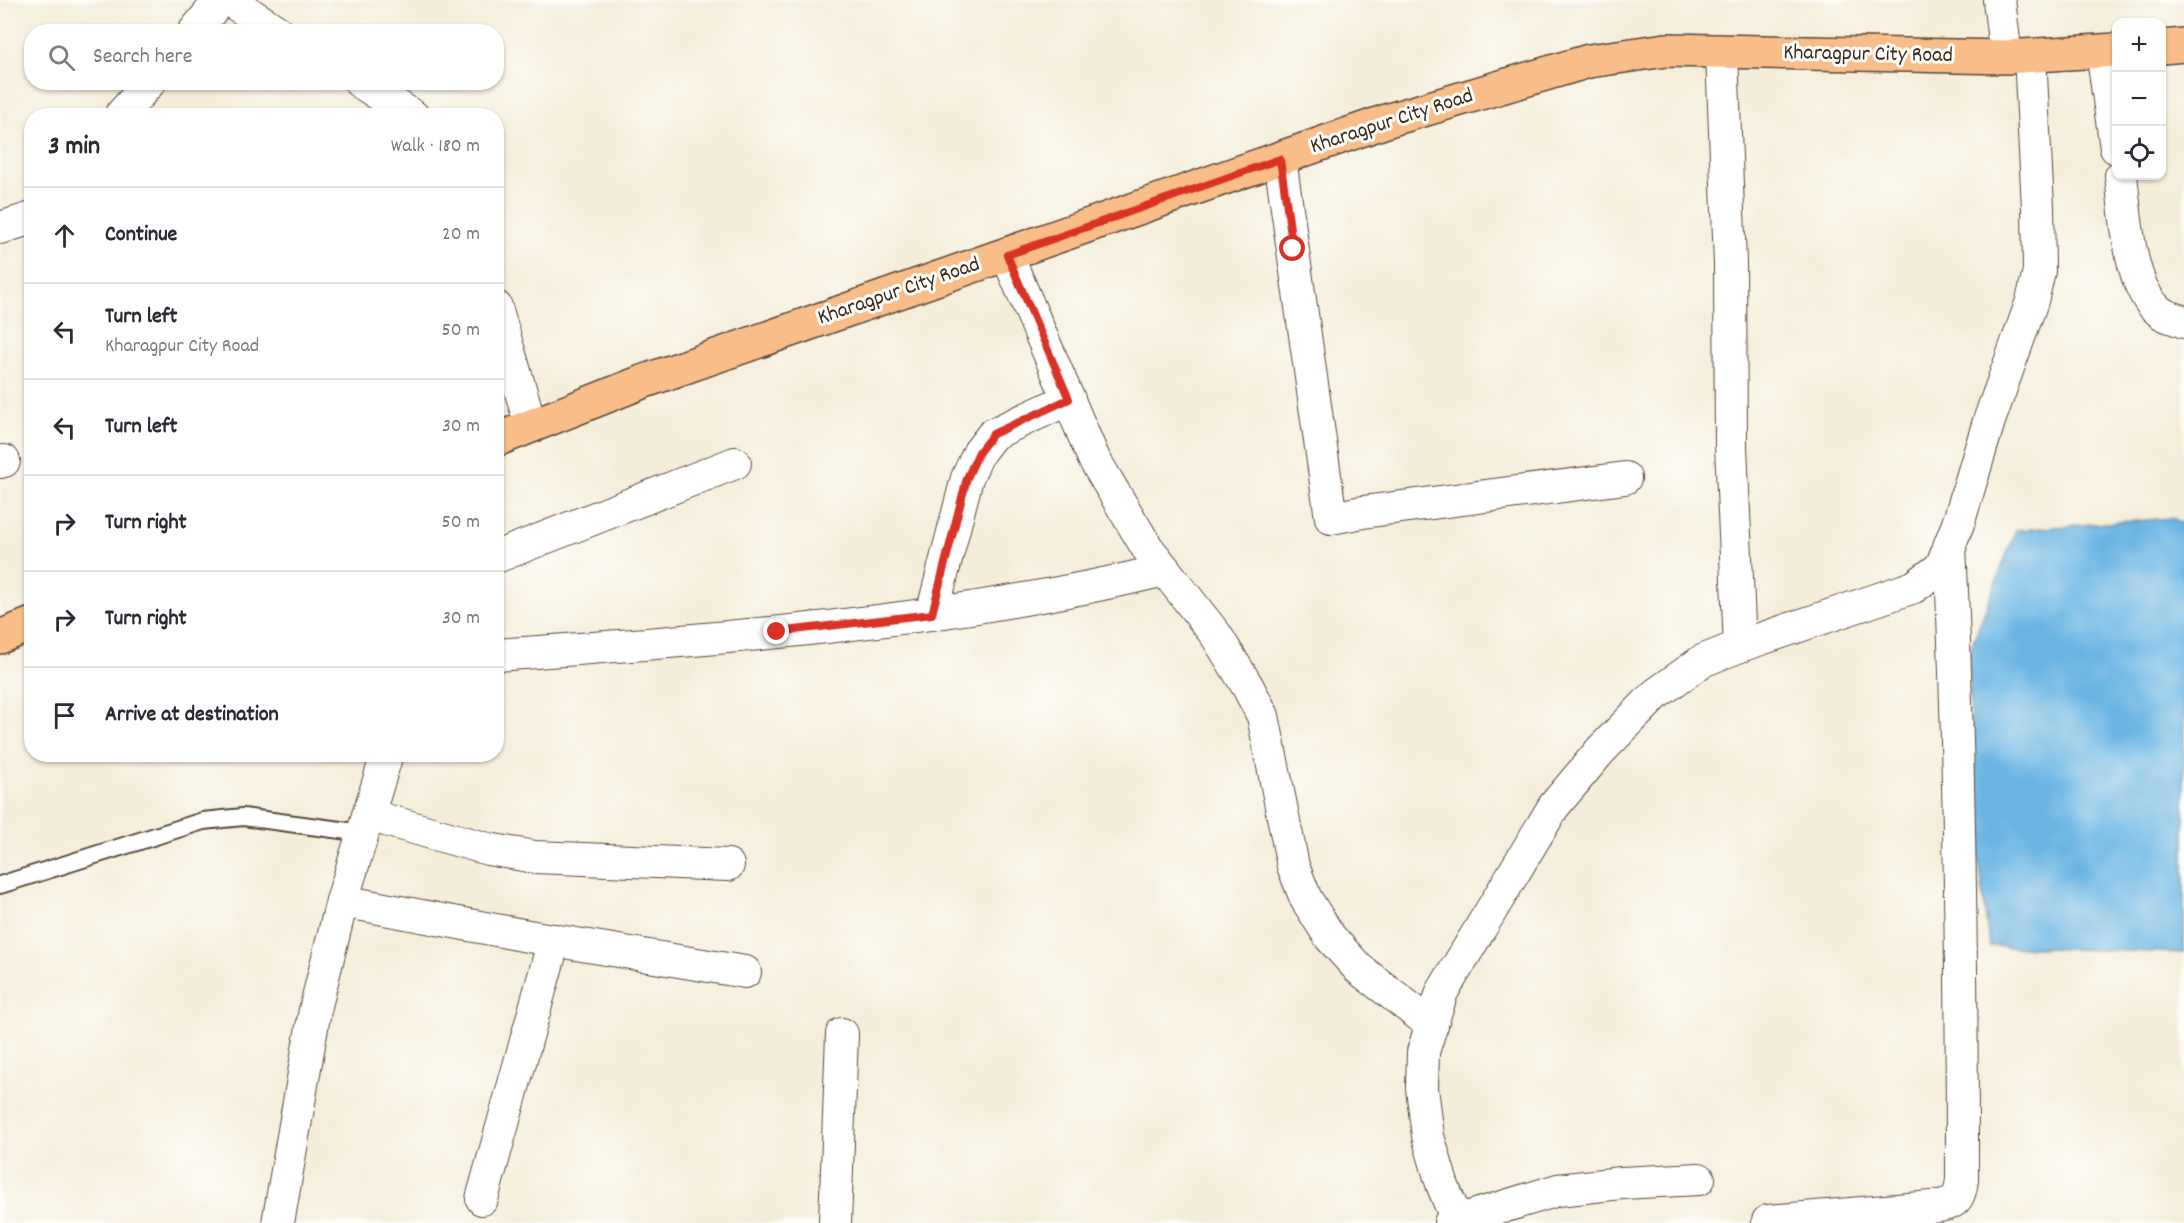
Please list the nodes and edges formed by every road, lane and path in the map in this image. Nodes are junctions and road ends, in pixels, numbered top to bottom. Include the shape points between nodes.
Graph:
1 (220, 0) edge
2 (230, 0) edge
3 (1999, 0) edge
4 (200, 24) edge
5 (266, 24) edge
6 (2184, 45) edge
7 (2166, 47) edge
8 (2109, 51) edge
9 (1722, 53) junction
10 (2018, 57) junction
11 (143, 90) edge
12 (372, 90) edge
13 (127, 108) edge
14 (401, 108) edge
15 (2114, 126) edge
16 (1280, 159) junction
17 (2122, 180) edge
18 (24, 220) edge
19 (0, 228) edge
20 (1007, 255) junction
21 (2184, 322) edge
22 (504, 334) edge
23 (1069, 399) junction
24 (531, 426) junction
25 (504, 437) edge
26 (735, 463) dead end
27 (1624, 478) dead end
28 (1950, 544) junction
29 (504, 554) edge
30 (1165, 570) junction
31 (932, 614) junction
32 (24, 627) edge
33 (0, 637) edge
34 (1740, 646) junction
35 (504, 654) edge
36 (385, 762) edge
37 (366, 824) junction
38 (728, 865) dead end
39 (0, 885) edge
40 (342, 901) junction
41 (554, 940) junction
42 (746, 972) dead end
43 (1432, 1025) junction
44 (842, 1034) dead end
45 (1699, 1179) dead end
46 (482, 1199) dead end
47 (1768, 1221) dead end
48 (1455, 1222) edge
49 (278, 1223) edge
50 (835, 1223) edge

1 - 4 street
2 - 5 street
3 - 10 street
6 - 7 main road
8 - 10 main road, Kharagpur City Road
8 - 15 street
9 - 10 main road, Kharagpur City Road
9 - 16 main road, Kharagpur City Road via 1666,51 1589,61 1389,120
9 - 34 street
10 - 28 street via 2038,207 2039,271
11 - 13 street
12 - 14 street
16 - 20 main road, Kharagpur City Road
16 - 27 street via 1331,518
17 - 21 street via 2134,266 2146,297 2162,313
18 - 19 street
20 - 23 street
20 - 24 main road, Kharagpur City Road via 642,382
22 - 24 street
23 - 30 street via 1094,459 1146,546
23 - 31 street via 993,434 979,452 967,478
24 - 25 main road, Kharagpur City Road
26 - 29 street
28 - 34 street via 1941,567 1914,586
28 - 47 street via 1962,949 1960,1196 1950,1205 1932,1208
30 - 31 street via 1044,597
30 - 43 street via 1216,635 1263,716 1293,866 1306,899 1330,937 1359,969
31 - 35 street via 732,638
32 - 33 main road
34 - 43 street via 1702,661 1656,694 1554,806 1442,992
36 - 37 street
37 - 38 street via 536,857
37 - 39 lane via 243,817 203,821
37 - 40 street
40 - 41 street
40 - 49 street via 315,1010
41 - 42 street
41 - 46 street
43 - 48 street via 1423,1052 1422,1088 1428,1136
44 - 50 street
45 - 48 street via 1558,1190

